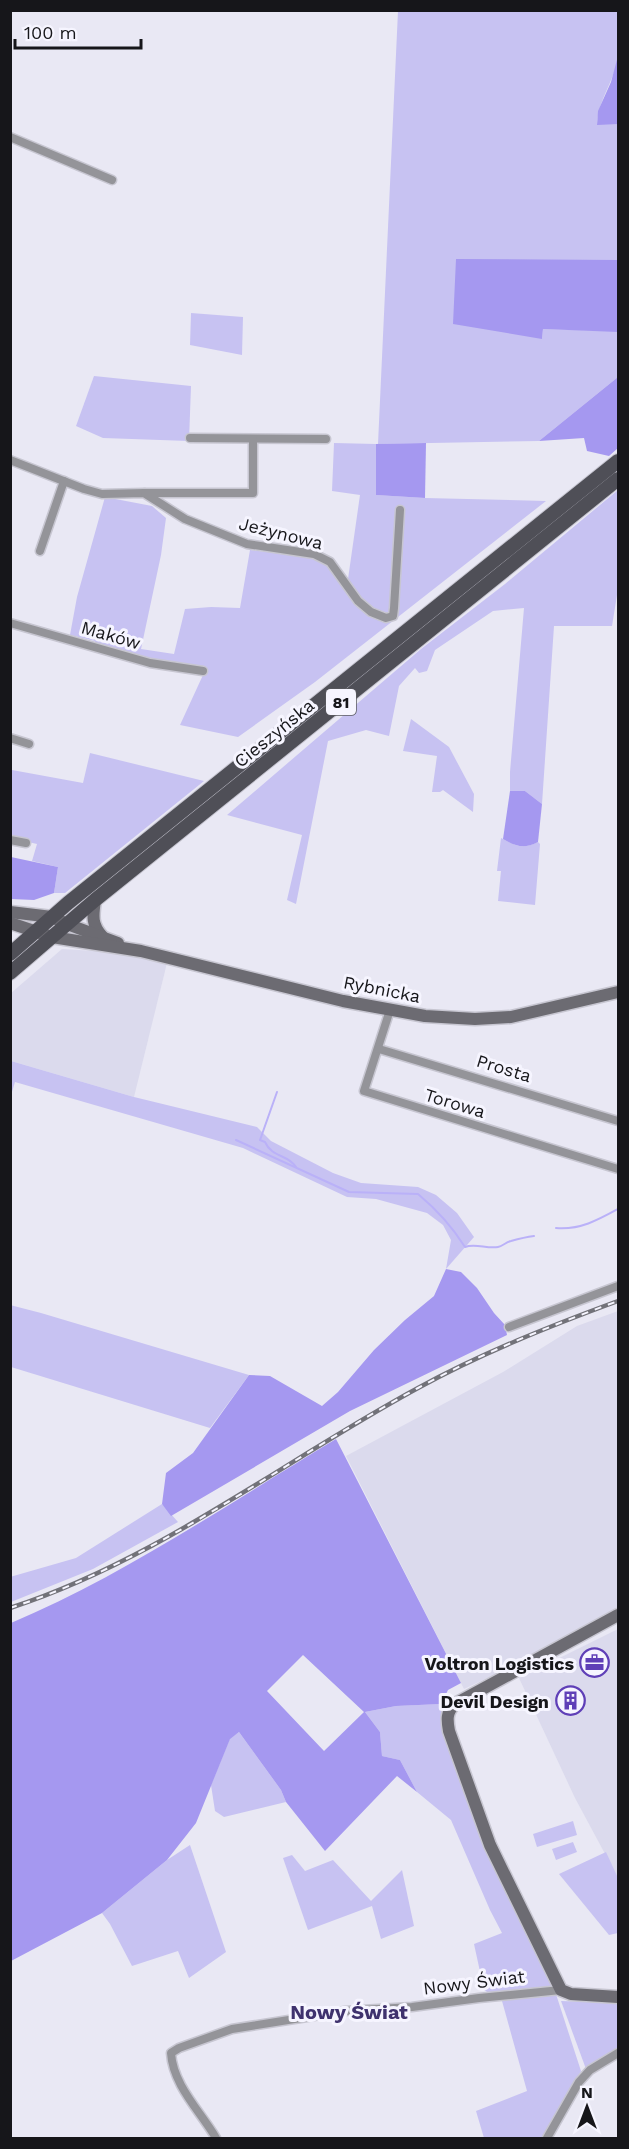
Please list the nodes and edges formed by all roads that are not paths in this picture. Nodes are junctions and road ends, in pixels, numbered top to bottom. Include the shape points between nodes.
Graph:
1 (10, 137) edge
2 (112, 180) dead end
3 (190, 438) dead end
4 (253, 439) junction
5 (326, 439) dead end
6 (10, 460) edge
7 (618, 462) edge
8 (618, 479) edge
9 (64, 481) junction
10 (144, 493) junction
11 (400, 510) dead end
12 (40, 551) dead end
13 (10, 623) edge
14 (204, 671) dead end
15 (10, 738) edge
16 (28, 744) dead end
17 (10, 840) edge
18 (26, 843) dead end
19 (95, 900) junction
20 (10, 912) edge
21 (51, 917) junction
22 (10, 923) edge
23 (67, 924) junction
24 (35, 932) junction
25 (52, 937) junction
26 (103, 937) junction
27 (141, 951) junction
28 (10, 954) edge
29 (10, 973) edge
30 (618, 992) edge
31 (390, 1010) junction
32 (379, 1049) junction
33 (618, 1120) edge
34 (618, 1169) edge
35 (618, 1286) edge
36 (509, 1328) dead end
37 (618, 1615) edge
38 (561, 1990) junction
39 (618, 1997) edge
40 (618, 2053) edge
41 (216, 2139) edge
42 (547, 2139) edge

1 - 2 street
3 - 4 street
4 - 5 street
4 - 10 street via 253,493
6 - 9 street
7 - 21 main road, Cieszyńska / 81
8 - 19 main road, Cieszyńska / 81
9 - 10 street via 102,494
9 - 12 street
10 - 11 street, Jeżynowa via 214,532 247,544 314,554 330,562 358,601 386,618 393,616
13 - 14 street, Maków via 150,663
15 - 16 street
17 - 18 street
19 - 23 main road, Cieszyńska / 81
19 - 26 street via 93,920
20 - 21 street, Rybnicka
21 - 23 street, Rybnicka
21 - 24 main road, Cieszyńska / 81
22 - 24 street, Rybnicka
23 - 25 main road, Cieszyńska / 81
23 - 26 street, Rybnicka
24 - 25 street, Rybnicka
24 - 28 main road, Cieszyńska / 81
25 - 27 street, Rybnicka
25 - 29 main road, Cieszyńska / 81
26 - 27 street, Rybnicka
27 - 31 street, Rybnicka
30 - 31 street, Rybnicka via 495,1018 449,1018
31 - 32 street, Torowa
32 - 33 street, Prosta
32 - 34 street, Torowa via 364,1091
35 - 36 street
37 - 38 street, Nowy Świat via 455,1704 448,1713 450,1731 489,1845
38 - 39 street, Nowy Świat
38 - 41 street, Nowy Świat via 345,2011 232,2029 179,2048 171,2053 172,2062 188,2098
40 - 42 street via 590,2070 579,2082

